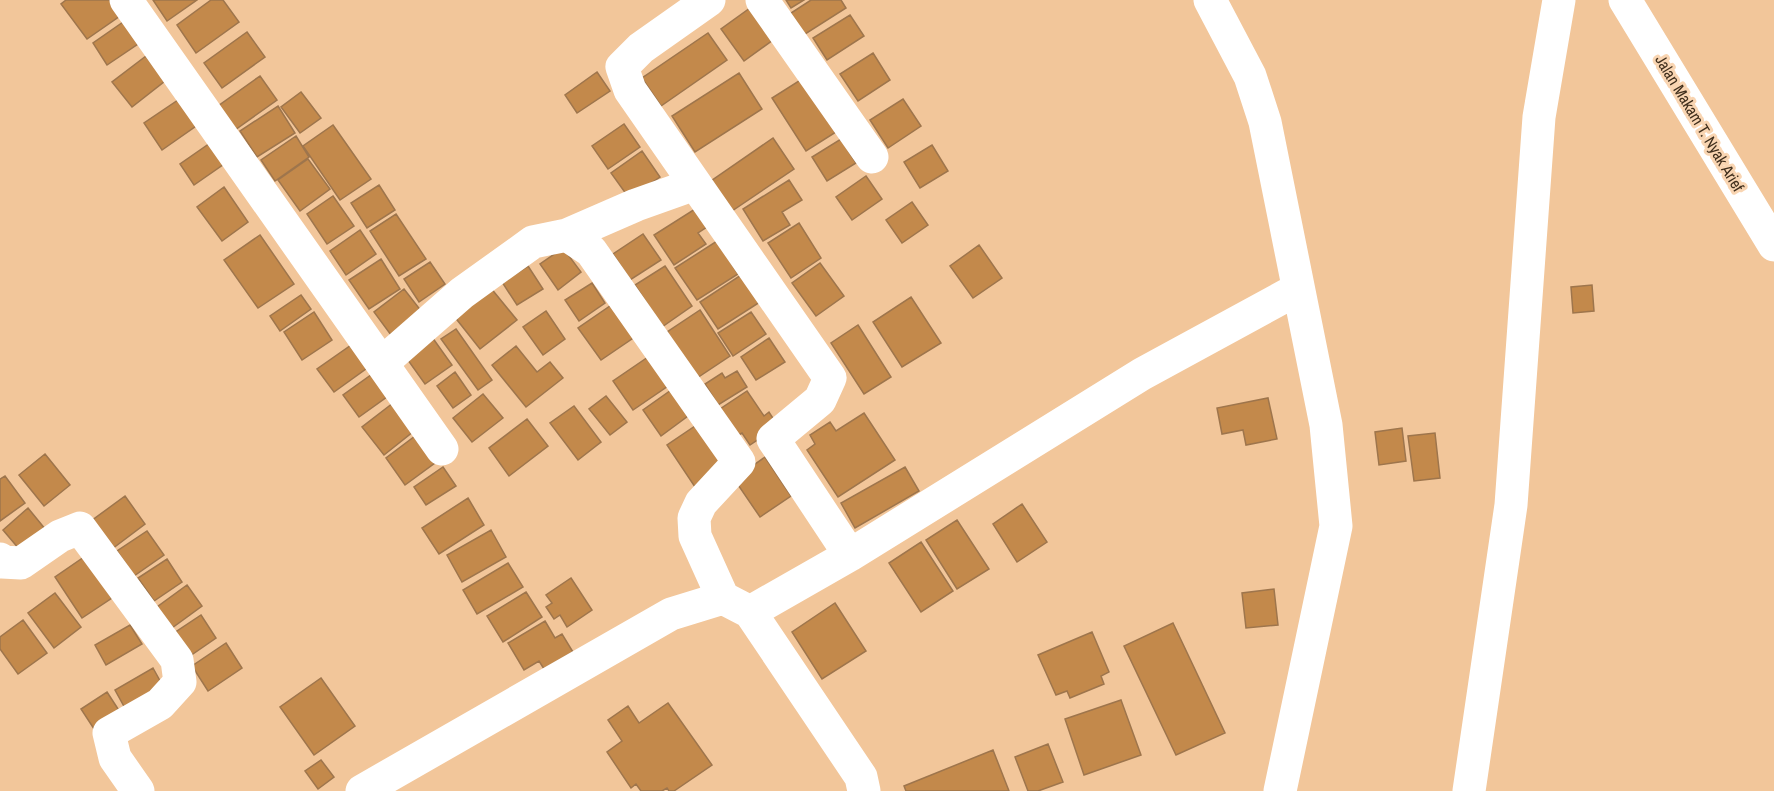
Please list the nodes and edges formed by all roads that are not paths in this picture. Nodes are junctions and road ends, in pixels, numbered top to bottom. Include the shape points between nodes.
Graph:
1 (126, 0) edge
2 (708, 0) edge
3 (762, 0) edge
4 (1210, 0) edge
5 (1560, 0) edge
6 (1625, 0) edge
7 (872, 157) dead end
8 (694, 184) junction
9 (567, 234) junction
10 (1774, 245) edge
11 (1298, 289) junction
12 (382, 363) junction
13 (773, 439) junction
14 (442, 449) dead end
15 (739, 462) junction
16 (850, 555) junction
17 (0, 559) edge
18 (736, 605) junction
19 (138, 791) edge
20 (362, 791) edge
21 (864, 791) edge
22 (1280, 791) edge
23 (1468, 791) edge

1 - 12 street
2 - 8 street via 640,48 622,67 630,90
3 - 7 street
4 - 11 street via 1250,76 1264,122
5 - 23 street via 1539,117 1511,505
6 - 10 street, Jalan Makam T. Nyak Arief
8 - 9 street
8 - 13 street via 830,378 820,400
9 - 12 street via 533,242 462,293
9 - 15 street via 591,251
11 - 16 street via 1142,374
11 - 22 street via 1326,424 1336,526
12 - 14 street
13 - 15 street
13 - 16 street
15 - 18 street via 701,503 694,518 695,536
16 - 18 street
17 - 19 street via 21,563 60,536 80,528 177,660 180,682 174,689 160,704 109,733 115,758
18 - 20 street via 671,614
18 - 21 street via 861,777

